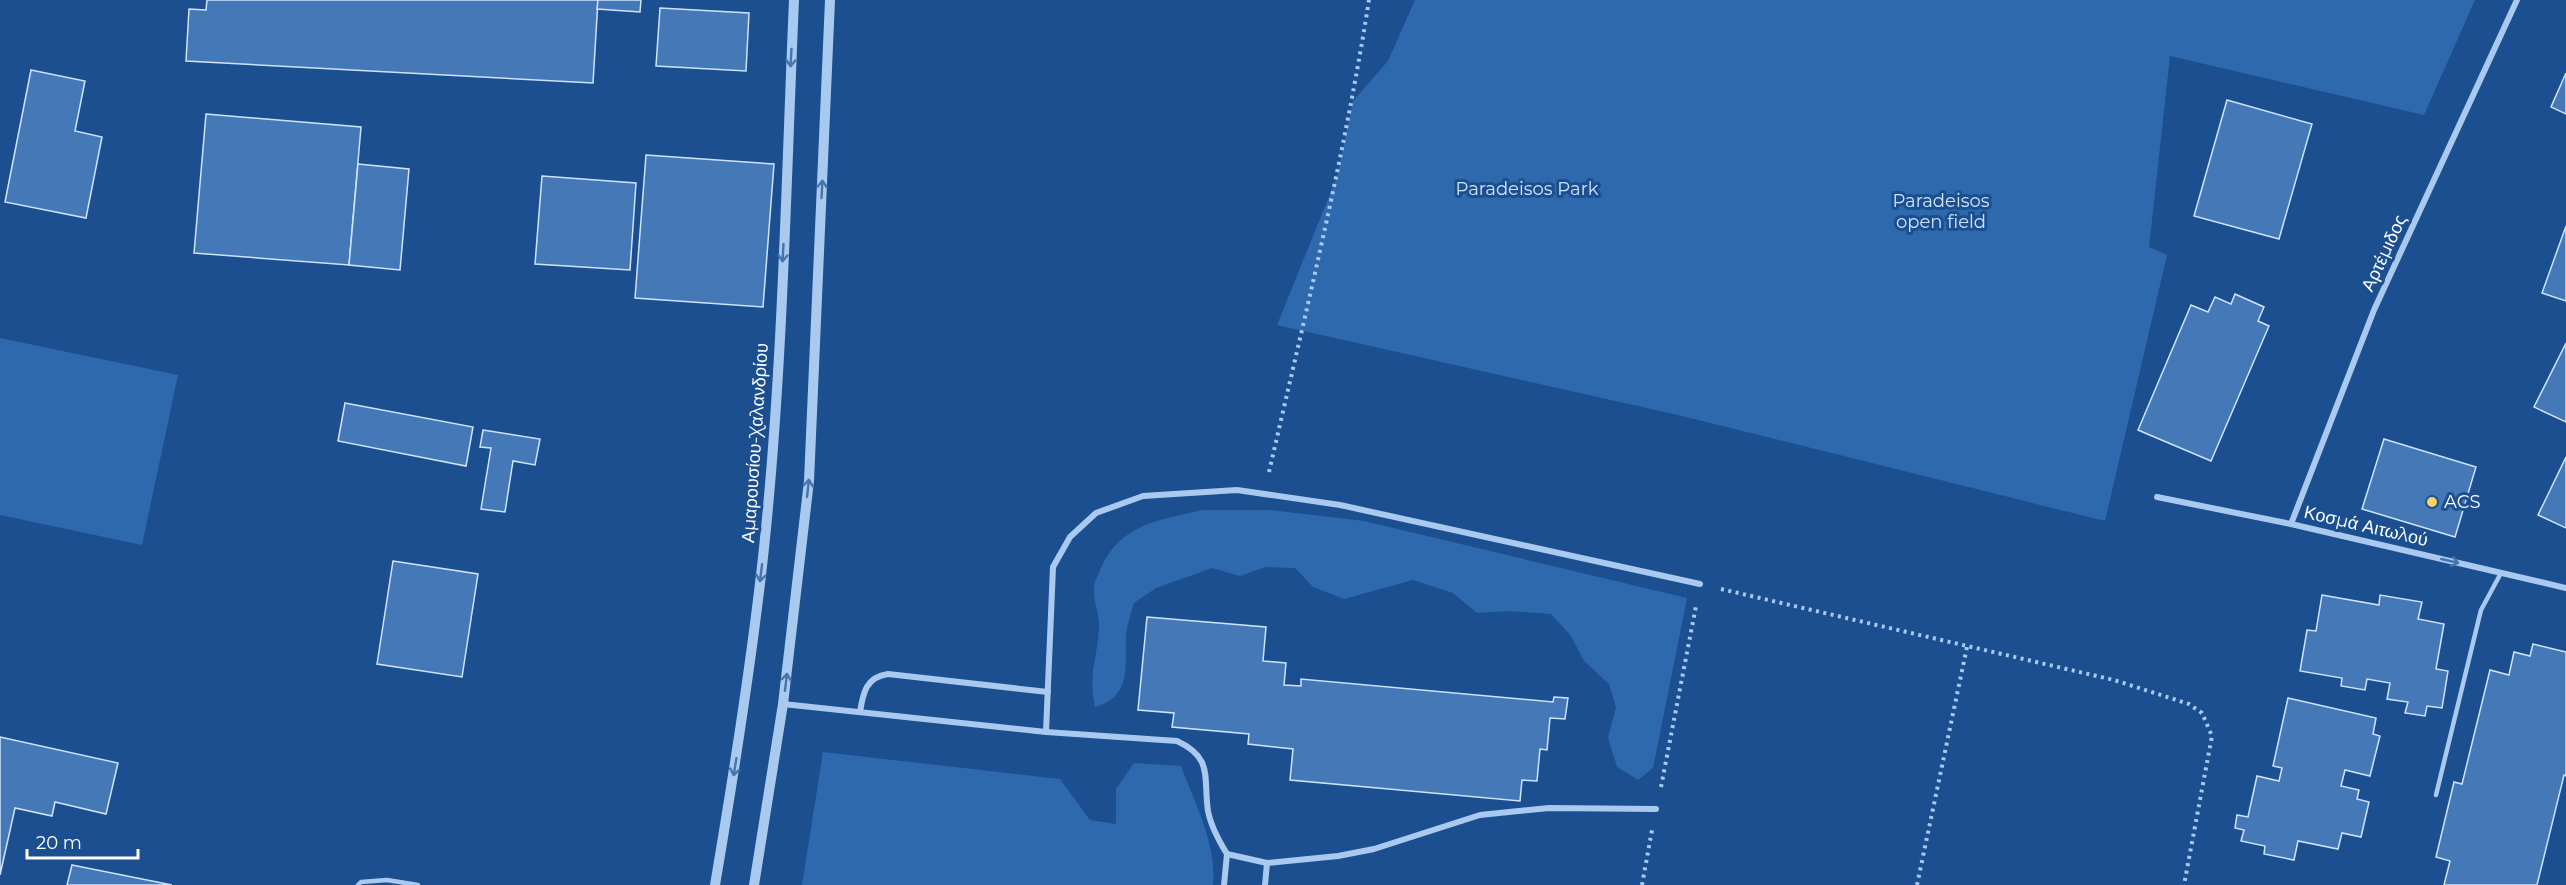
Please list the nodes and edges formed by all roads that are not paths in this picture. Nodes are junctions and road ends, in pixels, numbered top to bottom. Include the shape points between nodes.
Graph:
1 (794, 0) edge
2 (830, 0) edge
3 (2517, 0) edge
4 (2157, 496) dead end
5 (2291, 524) junction
6 (2501, 573) junction
7 (1700, 585) road end
8 (2566, 588) edge
9 (1048, 692) junction
10 (783, 704) junction
11 (860, 712) junction
12 (1046, 732) junction
13 (2436, 795) dead end
14 (1656, 809) road end
15 (1227, 854) junction
16 (1267, 863) junction
17 (358, 885) edge
18 (418, 885) edge
19 (715, 885) edge
20 (754, 885) edge
21 (1224, 885) edge
22 (1265, 885) edge

1 -> 19 street, Αμαρουσίου-Χαλανδρίου via 778,358 764,547 744,708
10 -> 2 street via 809,481
3 - 5 street, Αρτέμιδος via 2374,310
4 - 5 street, Κοσμά Αιτωλού
5 -> 6 street, Κοσμά Αιτωλού
6 - 8 street, Κοσμά Αιτωλού
6 - 13 lane via 2481,610
7 - 9 street via 1340,506 1237,490 1143,496 1096,513 1070,537 1053,567
9 - 11 street via 888,674 871,680 864,691
9 - 12 street
10 - 11 street
10 - 20 street
11 - 12 street
12 - 15 street via 1166,739 1188,746 1205,766 1208,811
14 - 16 street via 1549,808 1480,815 1374,849
15 - 16 street
15 - 21 street
16 - 22 street
17 - 18 lane via 387,880

